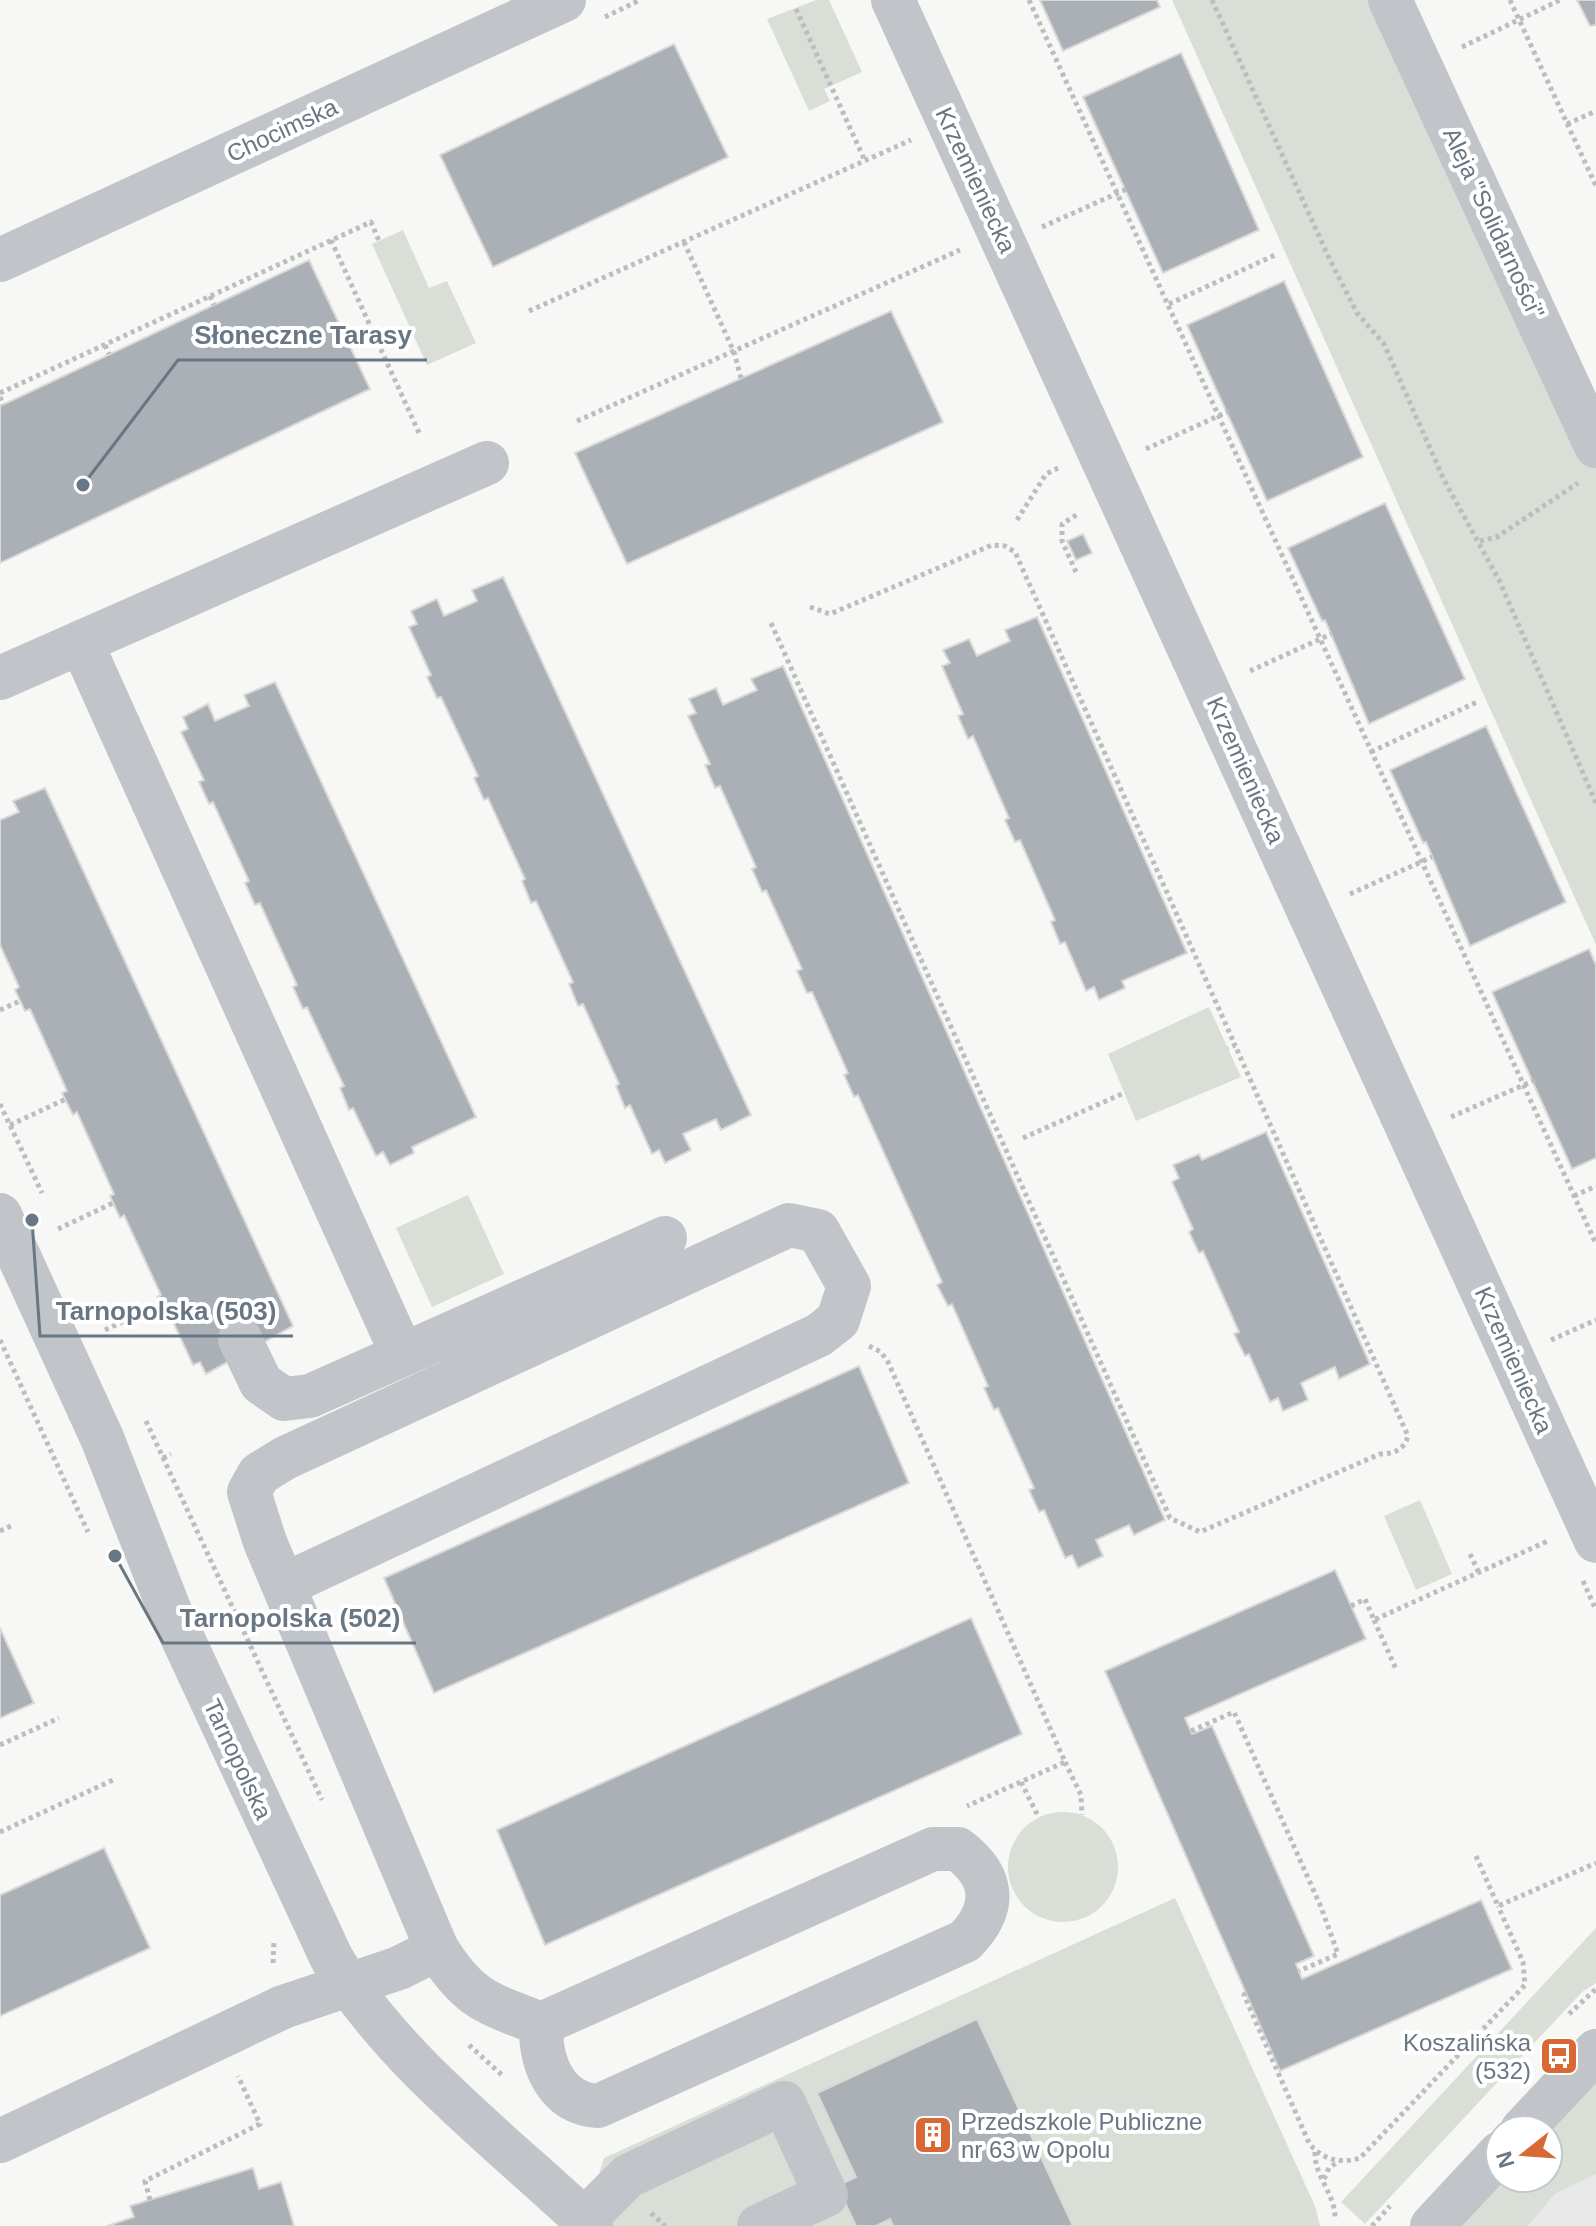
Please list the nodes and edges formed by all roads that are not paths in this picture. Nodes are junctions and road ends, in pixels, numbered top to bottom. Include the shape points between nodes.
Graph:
1 (564, 0) edge
2 (893, 0) edge
3 (1390, 0) edge
4 (0, 260) edge
5 (1591, 462) edge
6 (487, 463) dead end
7 (81, 642) junction
8 (0, 678) edge
9 (0, 1215) edge
10 (665, 1238) dead end
11 (240, 1339) dead end
12 (402, 1354) junction
13 (1579, 1538) edge
14 (284, 1585) junction
15 (437, 1949) junction
16 (346, 1983) junction
17 (541, 2024) junction
18 (1596, 2051) edge
19 (1537, 2114) edge
20 (0, 2141) edge
21 (1484, 2170) edge
22 (588, 2223) edge
23 (759, 2226) edge
24 (1432, 2226) edge

1 - 4 street, Chocimska
2 - 13 street, Krzemieniecka
3 - 5 street, Aleja "Solidarności"
6 - 7 street
7 - 8 street
7 - 12 street
9 - 16 street, Tarnopolska via 98,1427 170,1611
10 - 12 street
11 - 12 street via 261,1383 284,1399 310,1396
14 - 14 street via 249,1492 259,1474 789,1225 818,1231 832,1252 849,1286 838,1320 819,1335
14 - 15 street
15 - 16 street via 399,1968
15 - 17 street via 458,1982 487,2003
16 - 20 street via 283,2007
16 - 22 street, Tarnopolska via 392,2041
17 - 17 street via 933,1849 958,1849 982,1872 987,1907 981,1925 965,1941 598,2106 582,2105 561,2091 540,2049
18 - 19 street
21 - 24 street
22 - 23 street via 628,2176 784,2103 826,2195

